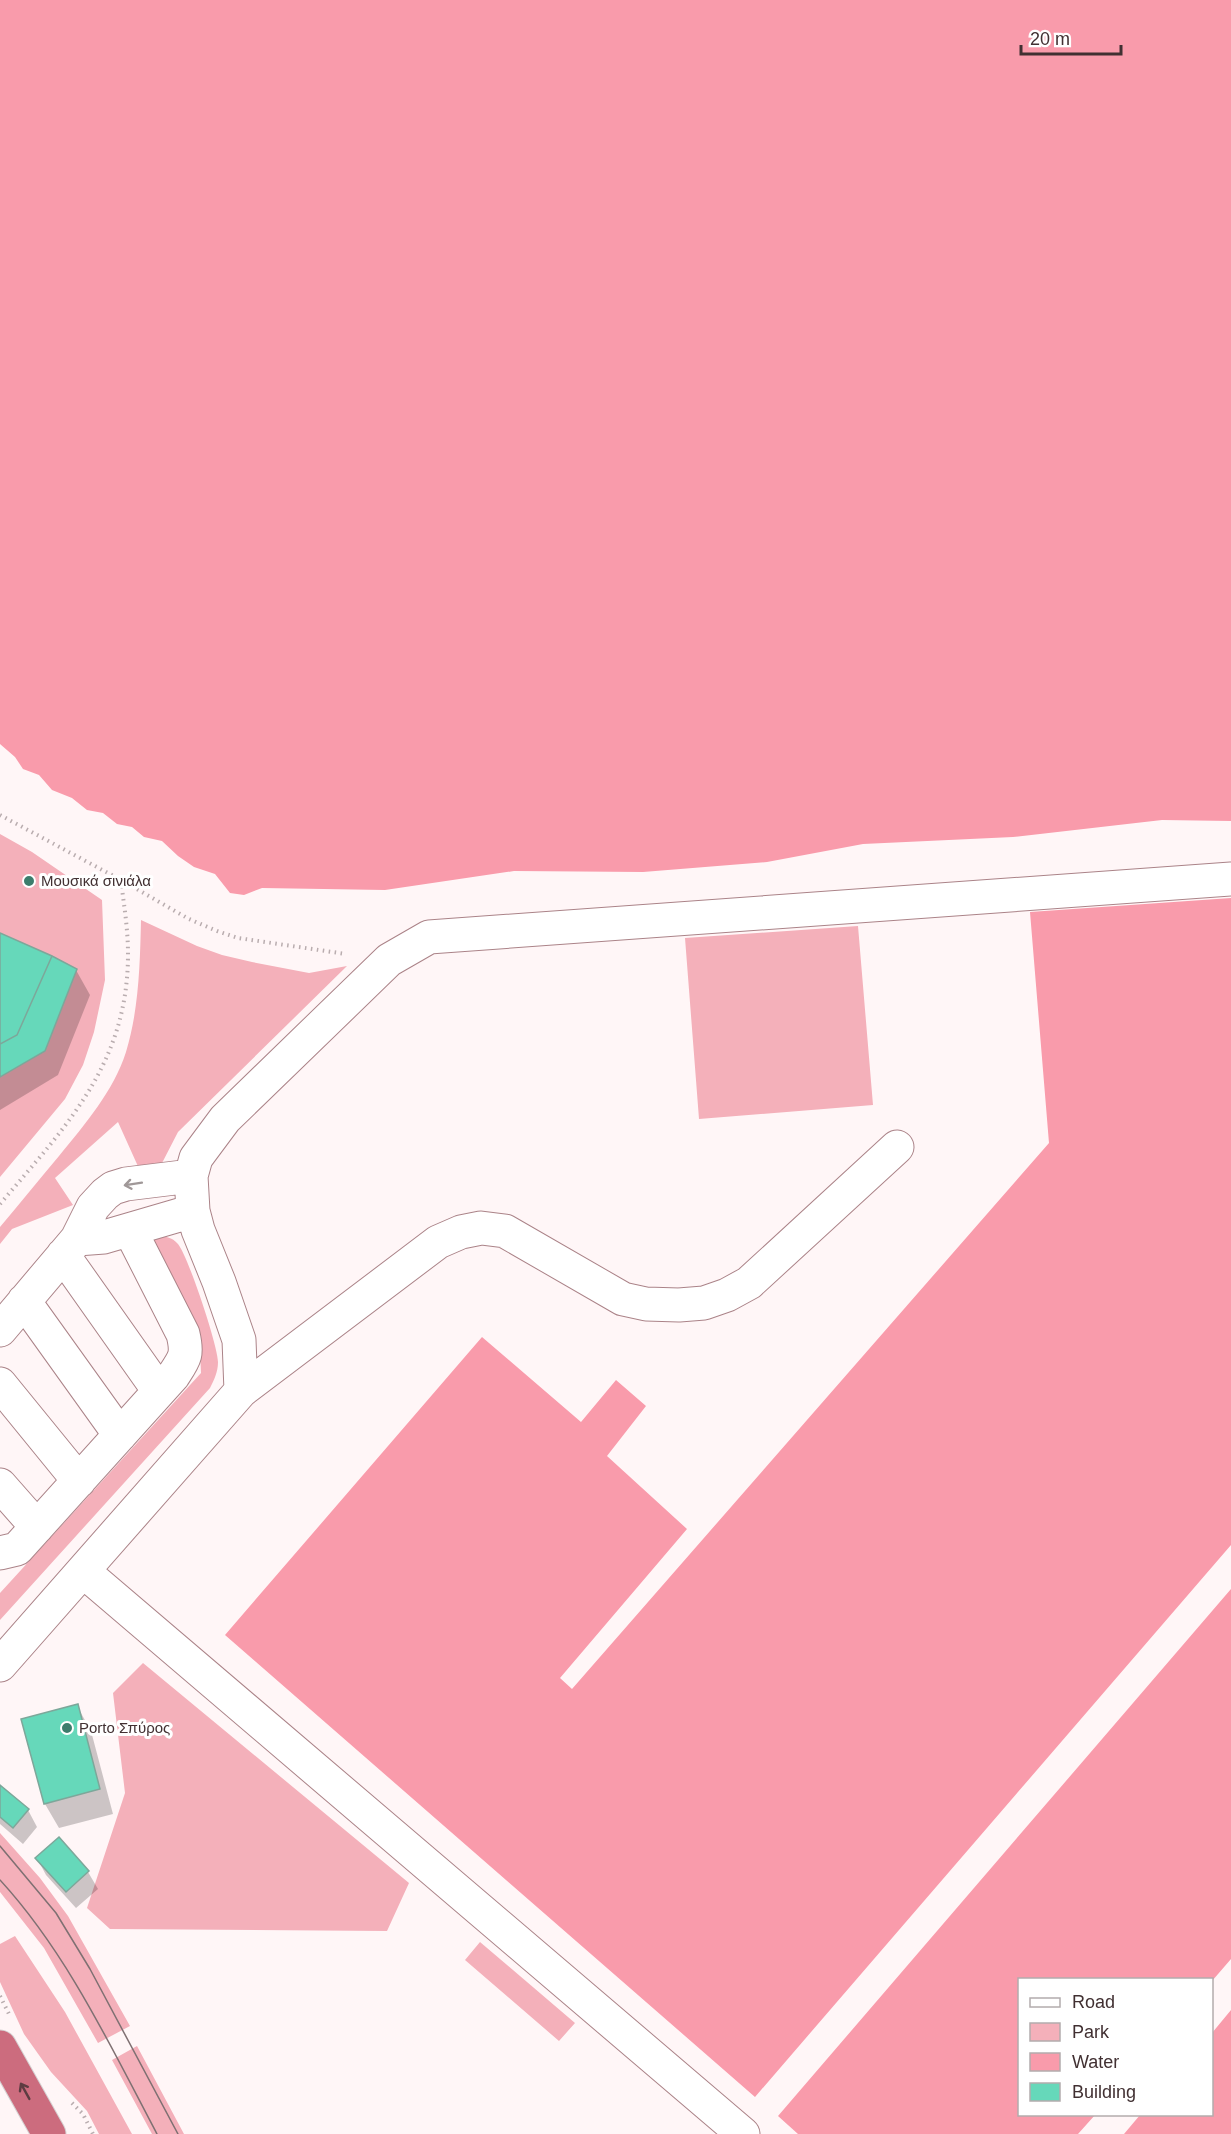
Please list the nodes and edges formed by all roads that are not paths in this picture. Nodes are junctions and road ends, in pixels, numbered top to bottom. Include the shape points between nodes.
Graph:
1 (1231, 879) edge
2 (897, 1147) dead end
3 (191, 1176) junction
4 (193, 1211) junction
5 (130, 1230) junction
6 (70, 1247) junction
7 (24, 1301) junction
8 (0, 1330) edge
9 (0, 1384) edge
10 (159, 1391) junction
11 (241, 1391) junction
12 (120, 1434) junction
13 (79, 1481) junction
14 (0, 1485) edge
15 (37, 1527) junction
16 (0, 1553) edge
17 (82, 1570) junction
18 (0, 1665) edge
19 (0, 2047) edge
20 (49, 2134) edge
21 (743, 2134) edge

1 - 3 street via 429,938 389,960 225,1119 196,1158
2 - 11 street via 749,1283 719,1298 679,1305 623,1299 505,1231 481,1228 438,1242
3 - 4 street
3 -> 6 street via 113,1188 93,1207
4 - 5 street
4 - 11 street via 238,1340
5 - 6 street
5 - 10 street via 187,1349 186,1358
6 - 7 street
6 - 10 street
7 - 8 street
7 - 12 street
9 - 13 street
10 - 12 street
11 - 17 street
12 - 13 street
13 - 15 street
14 - 15 street
15 - 16 street via 17,1549
17 - 18 street
17 - 21 street
20 -> 19 highway

